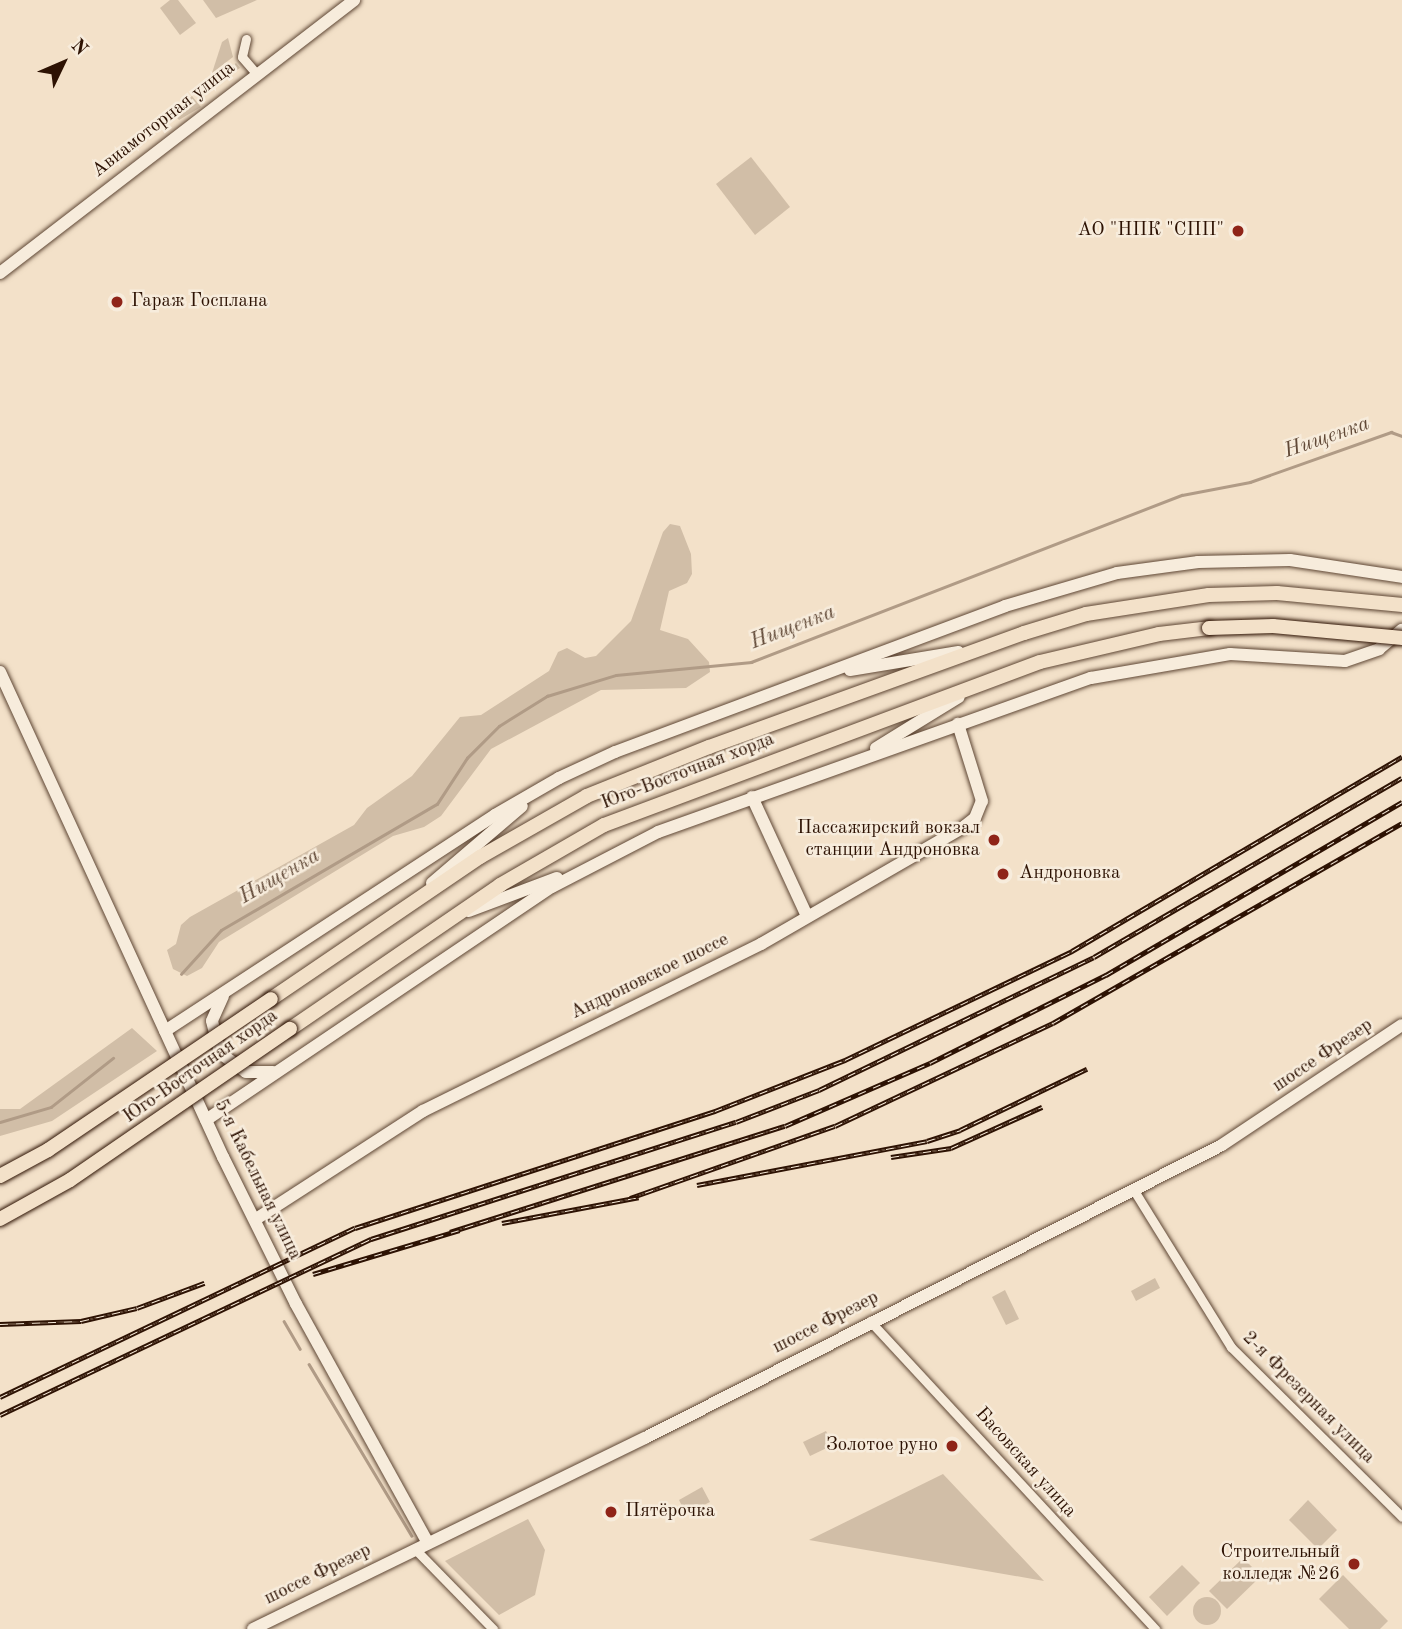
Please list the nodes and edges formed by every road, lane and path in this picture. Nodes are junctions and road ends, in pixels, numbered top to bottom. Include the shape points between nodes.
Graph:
1 (354, 0) edge
2 (246, 38) dead end
3 (256, 73) junction
4 (0, 273) edge
5 (1383, 573) junction
6 (1402, 577) edge
7 (1402, 586) edge
8 (1402, 605) edge
9 (1401, 632) edge
10 (984, 648) junction
11 (0, 672) edge
12 (819, 675) junction
13 (982, 683) junction
14 (958, 724) junction
15 (855, 761) junction
16 (546, 785) junction
17 (752, 797) junction
18 (594, 864) junction
19 (394, 916) junction
20 (807, 916) junction
21 (452, 917) junction
22 (233, 986) junction
23 (1402, 1026) edge
24 (164, 1031) junction
25 (286, 1066) junction
26 (206, 1120) junction
27 (0, 1176) edge
28 (1133, 1188) junction
29 (0, 1219) edge
30 (256, 1219) junction
31 (870, 1321) junction
32 (1402, 1517) edge
33 (428, 1543) junction
34 (415, 1549) junction
35 (253, 1629) edge
36 (493, 1629) edge
37 (1155, 1629) edge

1 - 3 street, Авиамоторная улица
2 - 3 street via 242,57
3 - 4 street, Авиамоторная улица
5 - 6 street
5 - 7 street
5 - 12 street via 1331,564 1246,560 1116,573 1005,606
8 - 10 main road, Юго-Восточная хорда via 1277,593 1209,595 1087,614
9 - 13 main road, Юго-Восточная хорда, bridge via 1209,628 1100,646
9 - 14 street via 1379,649 1345,661 1230,654 1139,667 1091,678
10 - 12 street
10 - 19 main road, Юго-Восточная хорда via 587,796 480,857
11 - 24 street, 5-я Кабельная улица
12 - 16 street via 615,752
13 - 15 street
13 - 21 main road, Юго-Восточная хорда via 604,825
14 - 15 street
14 - 20 street, Андроновское шоссе via 982,801 975,818
15 - 17 street
16 - 19 street
16 - 22 street
17 - 18 street via 658,832
17 - 20 street
18 - 21 street
18 - 25 street via 552,887
19 - 27 main road, Юго-Восточная хорда, bridge via 48,1150
20 - 30 street, Андроновское шоссе via 761,944 423,1111
21 - 29 main road, Юго-Восточная хорда, bridge via 70,1180
22 - 24 street
22 - 25 street via 217,1005 212,1021 220,1053 246,1072 271,1073
23 - 28 street, шоссе Фрезер via 1222,1145
24 - 26 street, 5-я Кабельная улица
25 - 26 street
26 - 30 street, 5-я Кабельная улица
28 - 31 street, шоссе Фрезер
28 - 32 street, 2-я Фрезерная улица via 1231,1347
30 - 33 street, 5-я Кабельная улица via 296,1304
31 - 33 street, шоссе Фрезер via 645,1438
31 - 37 street, Басовская улица
33 - 34 street, шоссе Фрезер
34 - 35 street, шоссе Фрезер
34 - 36 street

